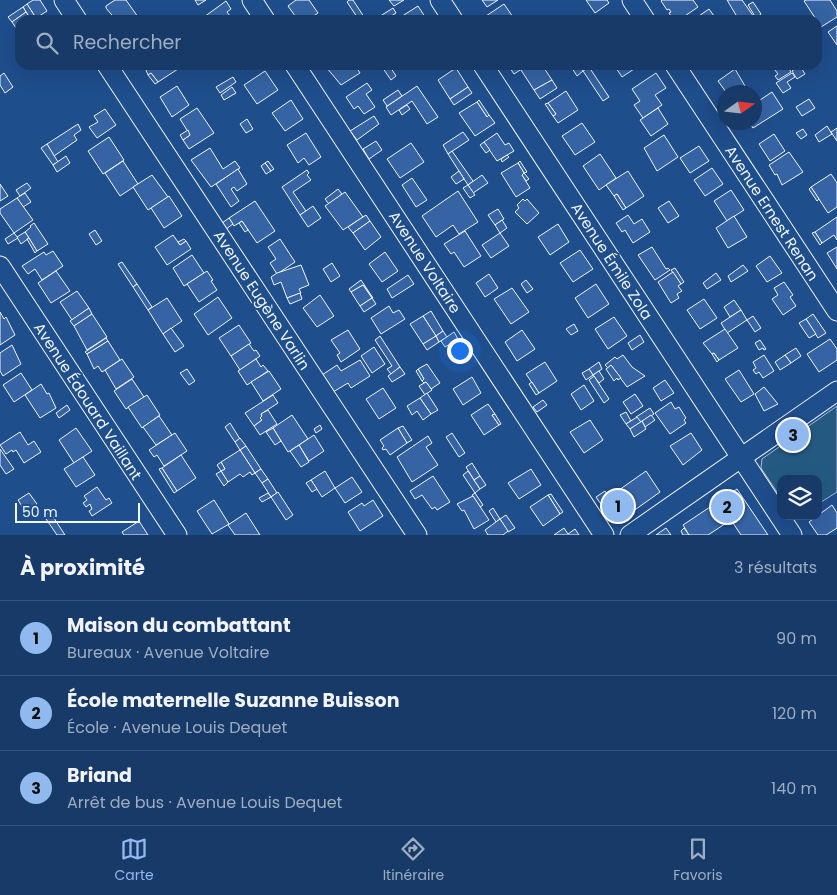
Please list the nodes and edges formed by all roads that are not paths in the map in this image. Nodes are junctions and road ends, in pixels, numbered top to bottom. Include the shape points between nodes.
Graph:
1 (64, 0) edge
2 (252, 0) edge
3 (440, 0) edge
4 (632, 0) edge
5 (74, 15) edge
6 (262, 15) edge
7 (450, 15) edge
8 (642, 15) edge
9 (110, 70) edge
10 (297, 70) edge
11 (486, 70) edge
12 (678, 70) edge
13 (0, 266) edge
14 (837, 311) edge
15 (837, 391) edge
16 (741, 458) junction
17 (177, 535) edge
18 (417, 535) edge
19 (604, 535) edge
20 (630, 535) edge
21 (792, 535) edge

1 - 5 street
2 - 6 street
3 - 7 street
4 - 8 street
9 - 18 street, Avenue Eugène Varlin
10 - 19 street, Avenue Voltaire
11 - 16 street, Avenue Émile Zola
12 - 14 street, Avenue Ernest Renan
13 - 17 street, Avenue Édouard Vaillant
15 - 16 street
16 - 20 street
16 - 21 street, Avenue Émile Zola

